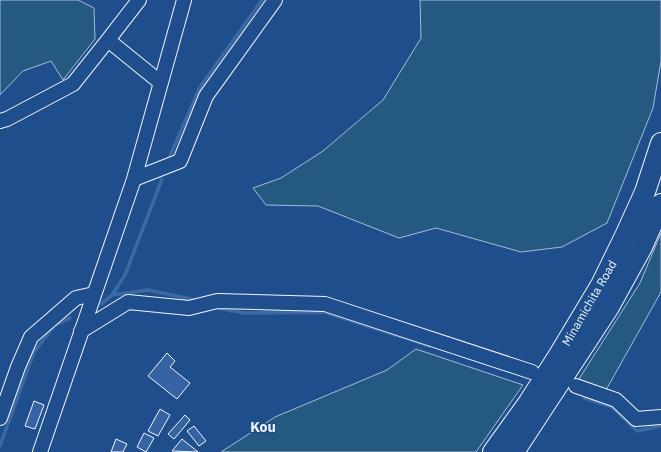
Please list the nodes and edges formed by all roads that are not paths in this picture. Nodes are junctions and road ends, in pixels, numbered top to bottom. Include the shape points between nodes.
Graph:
1 (139, 0) edge
2 (184, 0) edge
3 (275, 0) edge
4 (108, 40) junction
5 (161, 83) junction
6 (0, 121) edge
7 (661, 143) edge
8 (134, 179) junction
9 (661, 204) edge
10 (94, 294) junction
11 (81, 331) junction
12 (532, 372) dead end
13 (576, 386) dead end
14 (661, 417) edge
15 (0, 418) edge
16 (40, 452) edge
17 (493, 452) edge
18 (514, 452) edge

1 - 4 street
2 - 5 street
3 - 8 street via 206,96 180,161
4 - 5 street
4 - 6 street via 73,84
5 - 8 street
7 - 17 highway, Minamichita Road via 645,192 601,285 559,355
8 - 10 street
9 - 18 highway, Minamichita Road via 642,247 610,307
10 - 11 street
10 - 15 street via 76,298 31,337
11 - 12 street via 128,302 188,308 218,301 325,304
11 - 16 street
13 - 14 street via 616,400 636,419

